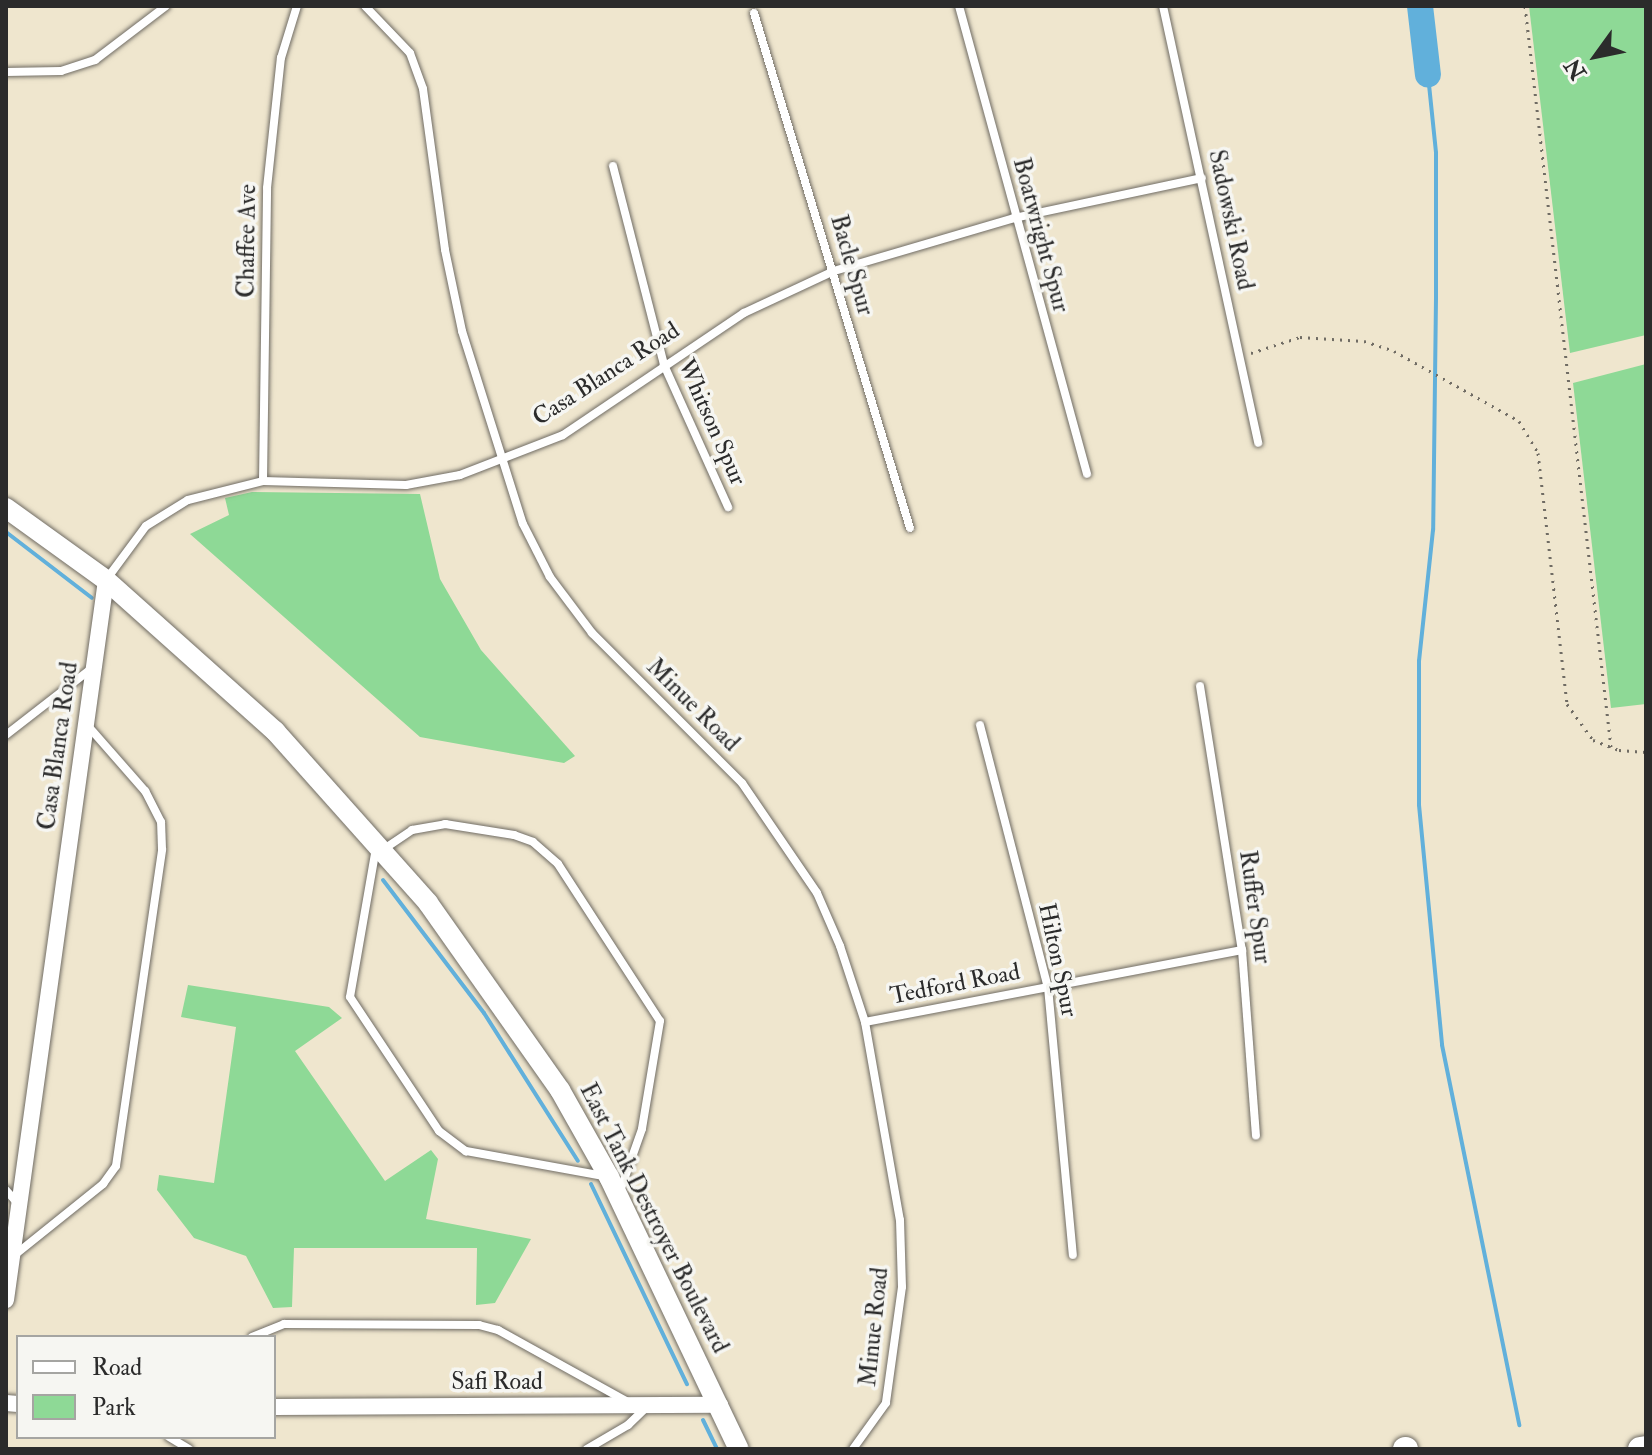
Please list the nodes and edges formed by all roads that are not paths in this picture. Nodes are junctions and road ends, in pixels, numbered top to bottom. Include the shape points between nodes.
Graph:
1 (166, 6) edge
2 (297, 6) edge
3 (365, 6) edge
4 (959, 6) edge
5 (1163, 6) edge
6 (754, 13) dead end
7 (6, 72) edge
8 (613, 166) dead end
9 (1202, 178) junction
10 (1014, 218) junction
11 (834, 271) junction
12 (664, 365) junction
13 (1258, 443) dead end
14 (501, 459) junction
15 (1087, 474) dead end
16 (263, 481) junction
17 (728, 507) dead end
18 (6, 508) edge
19 (910, 528) dead end
20 (106, 580) junction
21 (93, 668) junction
22 (1200, 686) dead end
23 (85, 724) junction
24 (980, 725) dead end
25 (6, 735) edge
26 (380, 846) junction
27 (1242, 950) junction
28 (1048, 987) junction
29 (865, 1022) junction
30 (1256, 1135) dead end
31 (613, 1186) junction
32 (6, 1190) edge
33 (19, 1205) junction
34 (1073, 1255) dead end
35 (12, 1257) junction
36 (6, 1300) edge
37 (257, 1335) edge
38 (720, 1405) junction
39 (642, 1406) junction
40 (276, 1407) edge
41 (1646, 1448) edge
42 (587, 1449) edge
43 (739, 1449) edge
44 (853, 1449) edge
45 (1640, 1449) edge

1 - 7 lane via 95,60 61,71
2 - 16 lane, Chaffee Ave via 281,58 267,188
3 - 14 lane, Minue Road via 410,53 423,89 462,331
4 - 10 lane, Boatwright Spur
5 - 9 lane, Sadowski Road
6 - 11 lane, Bacle Spur
8 - 12 lane, Whitson Spur
9 - 10 lane, Casa Blanca Road
9 - 13 lane, Sadowski Road
10 - 11 lane, Casa Blanca Road
10 - 15 lane, Boatwright Spur
11 - 12 lane, Casa Blanca Road via 744,313
11 - 19 lane, Bacle Spur
12 - 14 lane, Casa Blanca Road via 563,435
12 - 17 lane, Whitson Spur
14 - 16 lane, Casa Blanca Road via 460,475 406,485
14 - 29 lane, Minue Road via 523,524 550,577 592,633 742,783 817,893
16 - 20 lane, Casa Blanca Road via 188,500 146,526
18 - 20 street, East Tank Destroyer Boulevard
20 - 21 street, Casa Blanca Road
20 - 26 street, East Tank Destroyer Boulevard via 275,731
21 - 23 street, Casa Blanca Road
21 - 25 lane
22 - 27 lane, Ruffer Spur
23 - 33 street, Casa Blanca Road
23 - 35 lane via 145,791 161,822 162,849 116,1166 103,1184
24 - 28 lane, Hilton Spur
26 - 31 street, East Tank Destroyer Boulevard via 484,977 560,1090
26 - 31 lane via 350,997 439,1131 466,1151
26 - 31 lane via 434,824 533,842 558,864 660,1021 642,1129
27 - 28 lane, Tedford Road
27 - 30 lane, Ruffer Spur
28 - 29 lane, Tedford Road
28 - 34 lane, Hilton Spur
29 - 44 lane, Minue Road via 900,1220 902,1287 886,1403
31 - 38 street, East Tank Destroyer Boulevard
32 - 33 lane
33 - 35 street, Casa Blanca Road
35 - 36 street, Casa Blanca Road
37 - 39 lane via 284,1324 479,1325
38 - 39 street, Safi Road
38 - 43 street, East Tank Destroyer Boulevard
39 - 40 street, Safi Road
39 - 42 lane via 628,1425
41 - 45 main road

